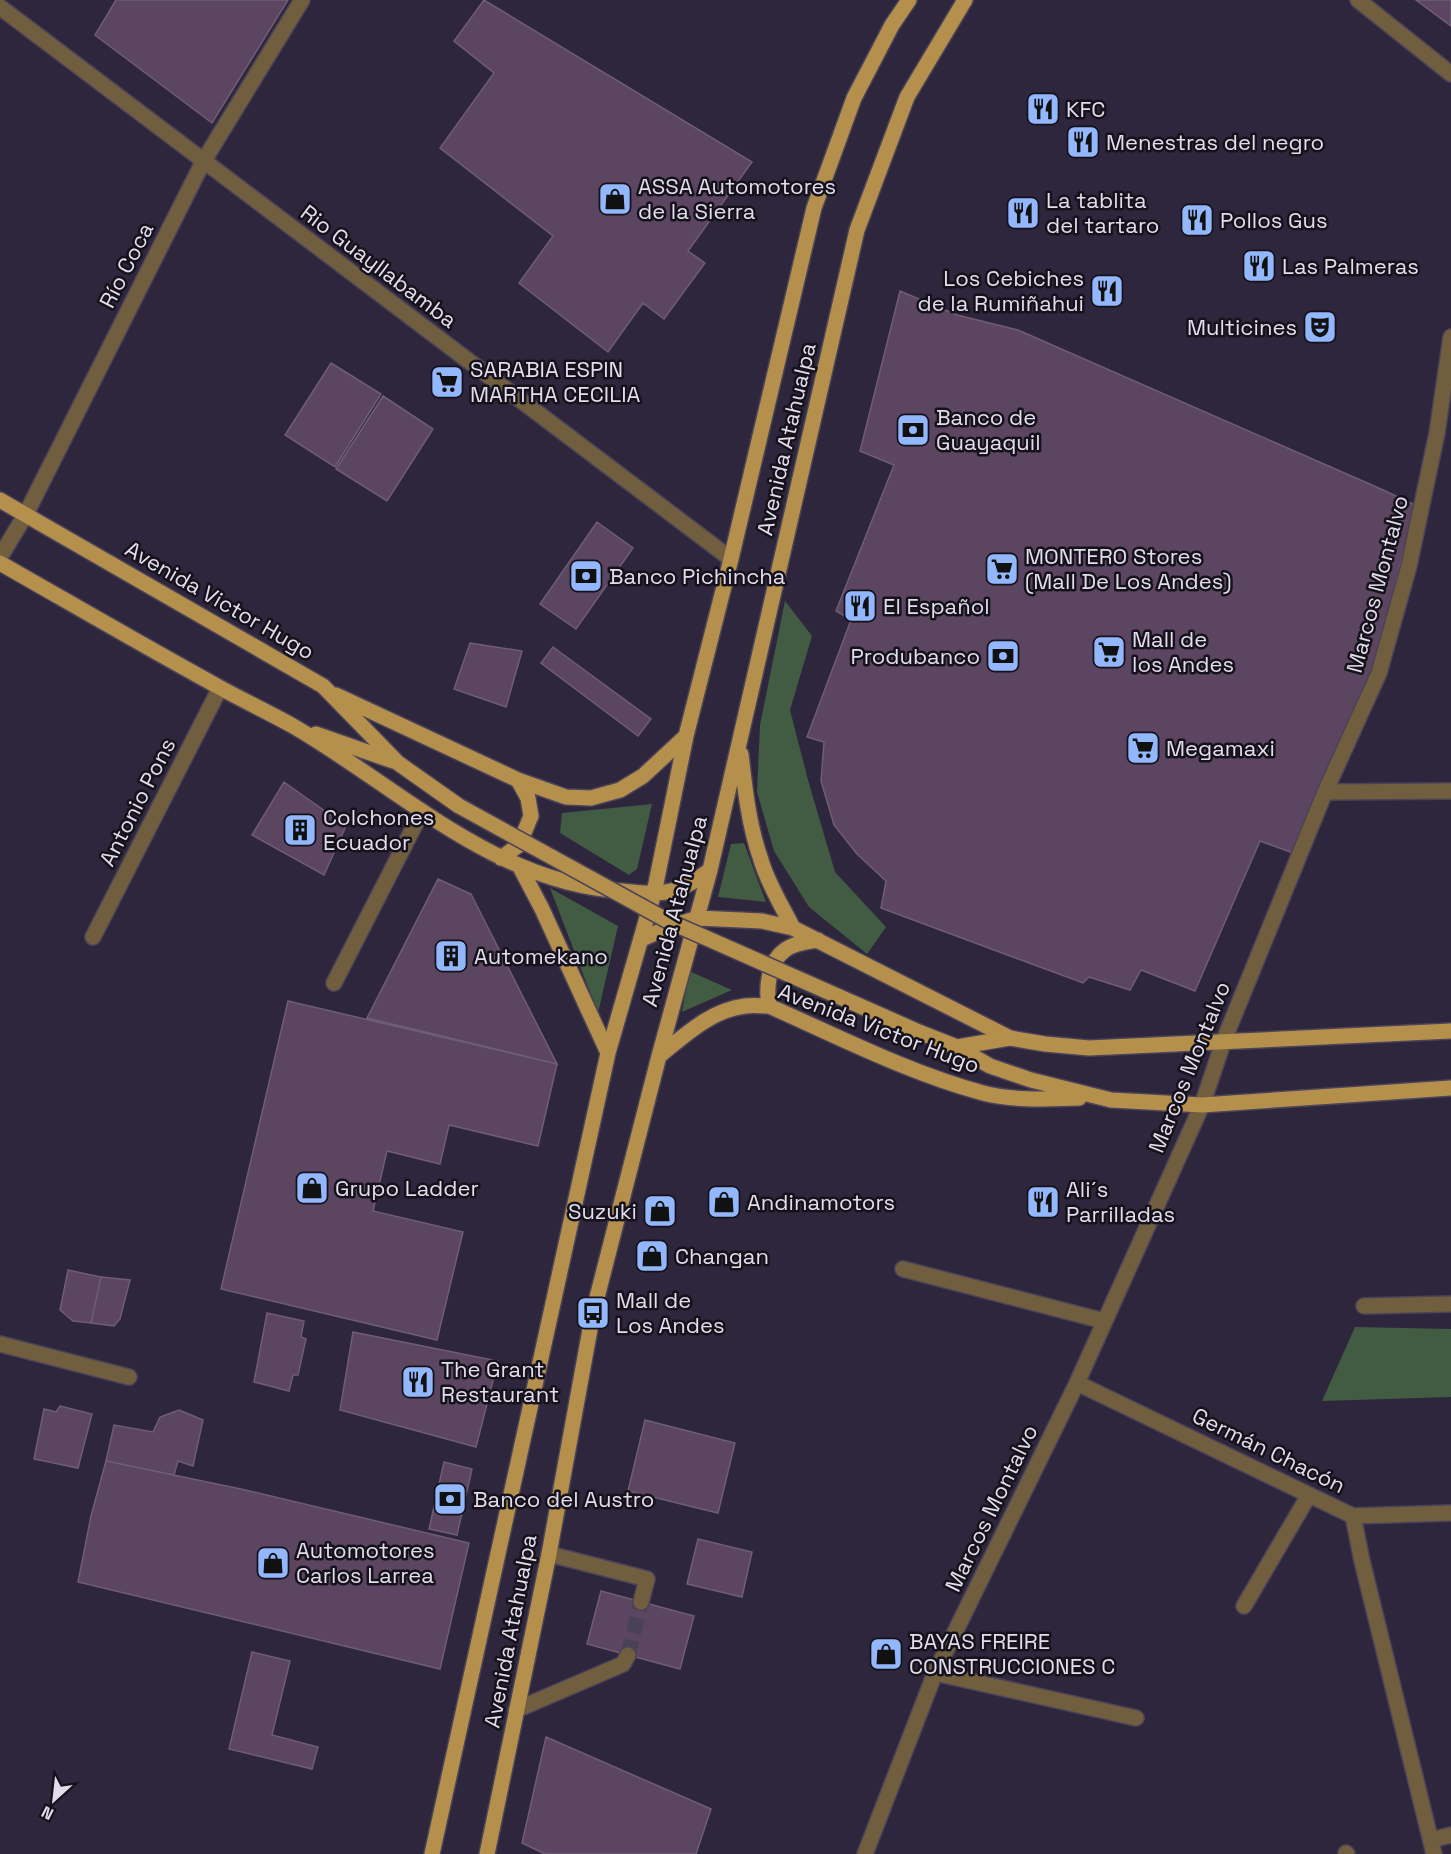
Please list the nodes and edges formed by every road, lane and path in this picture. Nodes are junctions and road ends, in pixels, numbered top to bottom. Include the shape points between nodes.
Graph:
1 (302, 0) edge
2 (909, 0) edge
3 (965, 0) edge
4 (1358, 0) edge
5 (2, 13) edge
6 (1451, 74) edge
7 (203, 162) junction
8 (1451, 337) edge
9 (1444, 432) edge
10 (0, 500) edge
11 (26, 514) junction
12 (0, 557) edge
13 (731, 559) junction
14 (0, 563) edge
15 (220, 688) junction
16 (328, 691) junction
17 (294, 727) junction
18 (686, 736) junction
19 (740, 743) junction
20 (398, 763) junction
21 (518, 780) junction
22 (1451, 791) edge
23 (1325, 792) junction
24 (422, 811) junction
25 (501, 858) junction
26 (520, 867) junction
27 (710, 870) junction
28 (654, 894) junction
29 (698, 918) junction
30 (793, 928) junction
31 (93, 937) dead end
32 (642, 939) junction
33 (818, 940) junction
34 (334, 983) dead end
35 (769, 1006) junction
36 (1451, 1031) edge
37 (1010, 1038) junction
38 (1224, 1040) junction
39 (957, 1047) junction
40 (608, 1053) junction
41 (659, 1056) junction
42 (1451, 1088) edge
43 (1097, 1097) junction
44 (1202, 1105) junction
45 (903, 1269) dead end
46 (1451, 1304) edge
47 (1364, 1306) dead end
48 (1104, 1321) junction
49 (0, 1344) edge
50 (129, 1377) dead end
51 (1077, 1383) junction
52 (1309, 1495) junction
53 (1451, 1513) edge
54 (1353, 1516) junction
55 (549, 1554) junction
56 (641, 1602) tunnel mouth
57 (1244, 1606) dead end
58 (628, 1655) tunnel mouth
59 (935, 1673) junction
60 (516, 1710) junction
61 (1136, 1718) dead end
62 (1451, 1835) edge
63 (1432, 1847) edge
64 (432, 1854) edge
65 (487, 1854) edge
66 (865, 1854) edge

1 - 7 street, Río Coca
2 - 13 main road, Avenida Atahualpa via 854,98 814,208
3 - 19 main road, Avenida Atahualpa via 907,97 857,230
4 - 6 street
5 - 7 street, Rio Guayllabamba
7 - 11 street, Río Coca
7 - 13 street, Rio Guayllabamba
8 - 9 street, Marcos Montalvo
9 - 23 street, Marcos Montalvo via 1379,673
10 - 11 main road, Avenida Victor Hugo
11 - 12 street, Río Coca
11 - 16 main road, Avenida Victor Hugo
13 - 18 main road, Avenida Atahualpa
14 - 15 main road, Avenida Victor Hugo
15 - 17 main road, Avenida Victor Hugo
15 - 31 street, Antonio Pons
16 - 20 main road, Avenida Victor Hugo
16 - 21 main road
17 - 20 main road, Avenida Victor Hugo
17 - 24 main road, Avenida Victor Hugo
18 - 21 main road via 643,776 601,796 566,797
18 - 28 main road, Avenida Atahualpa
19 - 27 main road, Avenida Atahualpa
19 - 30 main road via 748,813 761,861
20 - 39 main road, Avenida Victor Hugo, bridge via 459,806 670,922
21 - 25 main road via 528,798 531,816 519,844
22 - 23 street
23 - 38 street, Marcos Montalvo
24 - 25 main road, Avenida Victor Hugo
24 - 34 street
25 - 26 main road, Avenida Victor Hugo
26 - 28 main road, Avenida Victor Hugo via 602,890
26 - 40 main road
27 - 28 main road, Avenida Victor Hugo via 674,890
27 - 29 main road, Avenida Atahualpa
28 - 32 main road, Avenida Atahualpa
29 - 30 main road, Avenida Victor Hugo via 762,921
29 - 32 main road, Avenida Victor Hugo
29 - 41 main road, Avenida Atahualpa
30 - 33 main road, Avenida Victor Hugo
32 - 40 main road, Avenida Atahualpa
33 - 35 main road via 793,946 778,957 768,980
33 - 37 main road, Avenida Victor Hugo
35 - 41 main road, Avenida Victor Hugo via 744,1006 720,1013
35 - 43 main road, Avenida Victor Hugo via 917,1071 984,1093 1029,1100
36 - 38 main road, Avenida Victor Hugo
37 - 38 main road, Avenida Victor Hugo via 1089,1048
37 - 39 main road, Avenida Victor Hugo
38 - 44 street, Marcos Montalvo
39 - 43 main road, Avenida Victor Hugo via 990,1066
40 - 64 main road, Avenida Atahualpa
41 - 55 main road, Avenida Atahualpa via 593,1313
42 - 44 main road, Avenida Victor Hugo
43 - 44 main road, Avenida Victor Hugo
44 - 48 street, Marcos Montalvo
45 - 48 street
46 - 47 street
48 - 51 street, Marcos Montalvo
49 - 50 street
51 - 52 street, Germán Chacón
51 - 59 street, Marcos Montalvo
52 - 54 street, Germán Chacón
52 - 57 street
53 - 54 street, Germán Chacón
54 - 63 street
55 - 56 street via 647,1579
55 - 60 main road, Avenida Atahualpa
58 - 60 street via 623,1664
59 - 61 street
59 - 66 street, Marcos Montalvo
60 - 65 main road, Avenida Atahualpa
62 - 63 street

